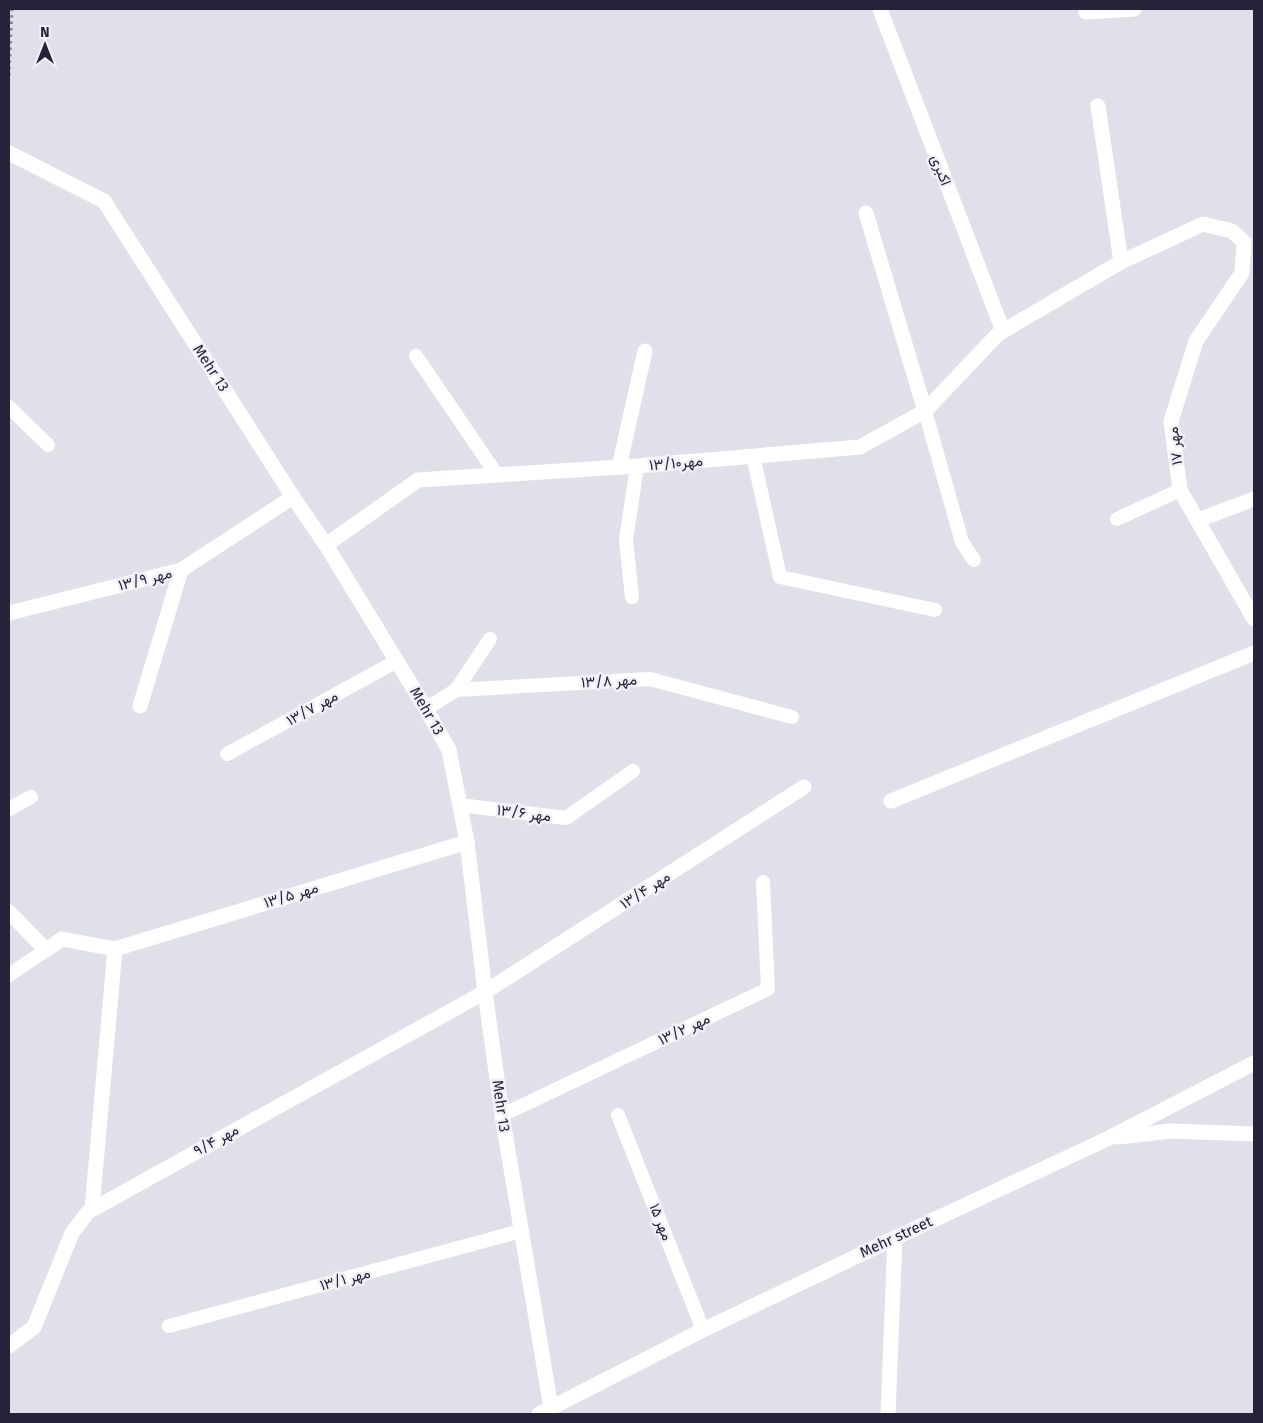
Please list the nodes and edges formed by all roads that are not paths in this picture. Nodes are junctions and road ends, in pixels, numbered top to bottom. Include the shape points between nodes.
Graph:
1 (880, 9) edge
2 (1134, 9) edge
3 (1086, 12) dead end
4 (1098, 106) dead end
5 (9, 153) edge
6 (866, 213) dead end
7 (1244, 242) joint
8 (1121, 262) junction
9 (1003, 331) junction
10 (645, 351) dead end
11 (416, 356) dead end
12 (9, 407) edge
13 (925, 411) junction
14 (48, 445) dead end
15 (753, 456) junction
16 (637, 466) junction
17 (619, 467) junction
18 (497, 475) junction
19 (1180, 490) junction
20 (293, 496) junction
21 (1254, 499) edge
22 (1117, 519) dead end
23 (1198, 520) junction
24 (326, 545) junction
25 (974, 560) dead end
26 (181, 570) junction
27 (632, 596) dead end
28 (935, 610) dead end
29 (9, 614) edge
30 (1254, 619) edge
31 (490, 639) dead end
32 (1254, 653) edge
33 (397, 661) junction
34 (456, 690) junction
35 (140, 706) dead end
36 (426, 709) junction
37 (792, 717) dead end
38 (227, 754) dead end
39 (633, 771) dead end
40 (804, 788) dead end
41 (31, 797) dead end
42 (892, 802) dead end
43 (460, 805) junction
44 (9, 809) edge
45 (467, 842) junction
46 (763, 882) dead end
47 (9, 912) edge
48 (115, 949) junction
49 (46, 950) junction
50 (9, 975) edge
51 (485, 992) junction
52 (1254, 1063) edge
53 (502, 1114) junction
54 (618, 1114) dead end
55 (1254, 1134) edge
56 (1109, 1138) junction
57 (92, 1209) junction
58 (521, 1231) junction
59 (895, 1238) junction
60 (169, 1326) dead end
61 (703, 1330) junction
62 (9, 1346) edge
63 (545, 1411) edge
64 (888, 1414) edge

1 - 9 street, اکبری
2 - 3 street
4 - 8 street
5 - 20 street, Mehr 13 via 104,201
6 - 13 street
7 - 8 street, مهر۱۳/۱۰ via 1232,231 1203,224
7 - 19 street, مهر ۱۷ via 1242,273 1196,341 1171,422
8 - 9 street, مهر۱۳/۱۰
9 - 13 street, مهر۱۳/۱۰
10 - 17 street
11 - 18 lane
12 - 14 lane
13 - 15 street, مهر۱۳/۱۰ via 860,446
13 - 25 lane via 962,542
15 - 16 street, مهر۱۳/۱۰
15 - 28 lane via 780,577
16 - 17 street, مهر۱۳/۱۰
16 - 27 lane via 626,540
17 - 18 street, مهر۱۳/۱۰
18 - 24 street, مهر۱۳/۱۰ via 418,480
19 - 22 lane
19 - 23 street, مهر ۱۷
20 - 24 street, Mehr 13
20 - 26 street, مهر ۱۳/۹
21 - 23 street
23 - 30 street, مهر ۱۷
24 - 33 street, Mehr 13
26 - 29 street, مهر ۱۳/۹
26 - 35 street
31 - 34 lane
32 - 42 street
33 - 36 street, Mehr 13
33 - 38 lane, مهر ۱۳/۷
34 - 36 lane, مهر ۱۳/۸
34 - 37 lane, مهر ۱۳/۸ via 650,679
36 - 43 street, Mehr 13 via 449,750
39 - 43 lane, مهر ۱۳/۶ via 566,818
40 - 51 street, مهر ۱۳/۴
41 - 44 lane
43 - 45 street, Mehr 13
45 - 48 street, مهر ۱۳/۵
45 - 51 street, Mehr 13
46 - 53 lane, مهر ۱۳/۲ via 768,990
47 - 49 street
48 - 49 street via 62,939
48 - 57 street
49 - 50 lane
51 - 53 street, Mehr 13
51 - 57 street, مهر ۹/۴
52 - 56 street, Mehr street
53 - 58 street, Mehr 13
54 - 61 lane, مهر ۱۵
55 - 56 street via 1171,1131
56 - 59 street, Mehr street
57 - 62 street, مهر ۹/۴ via 72,1233 34,1327
58 - 60 lane, مهر ۱۳/۱
58 - 63 street, Mehr 13
59 - 61 street, Mehr street
59 - 64 street
61 - 63 street, Mehr street

